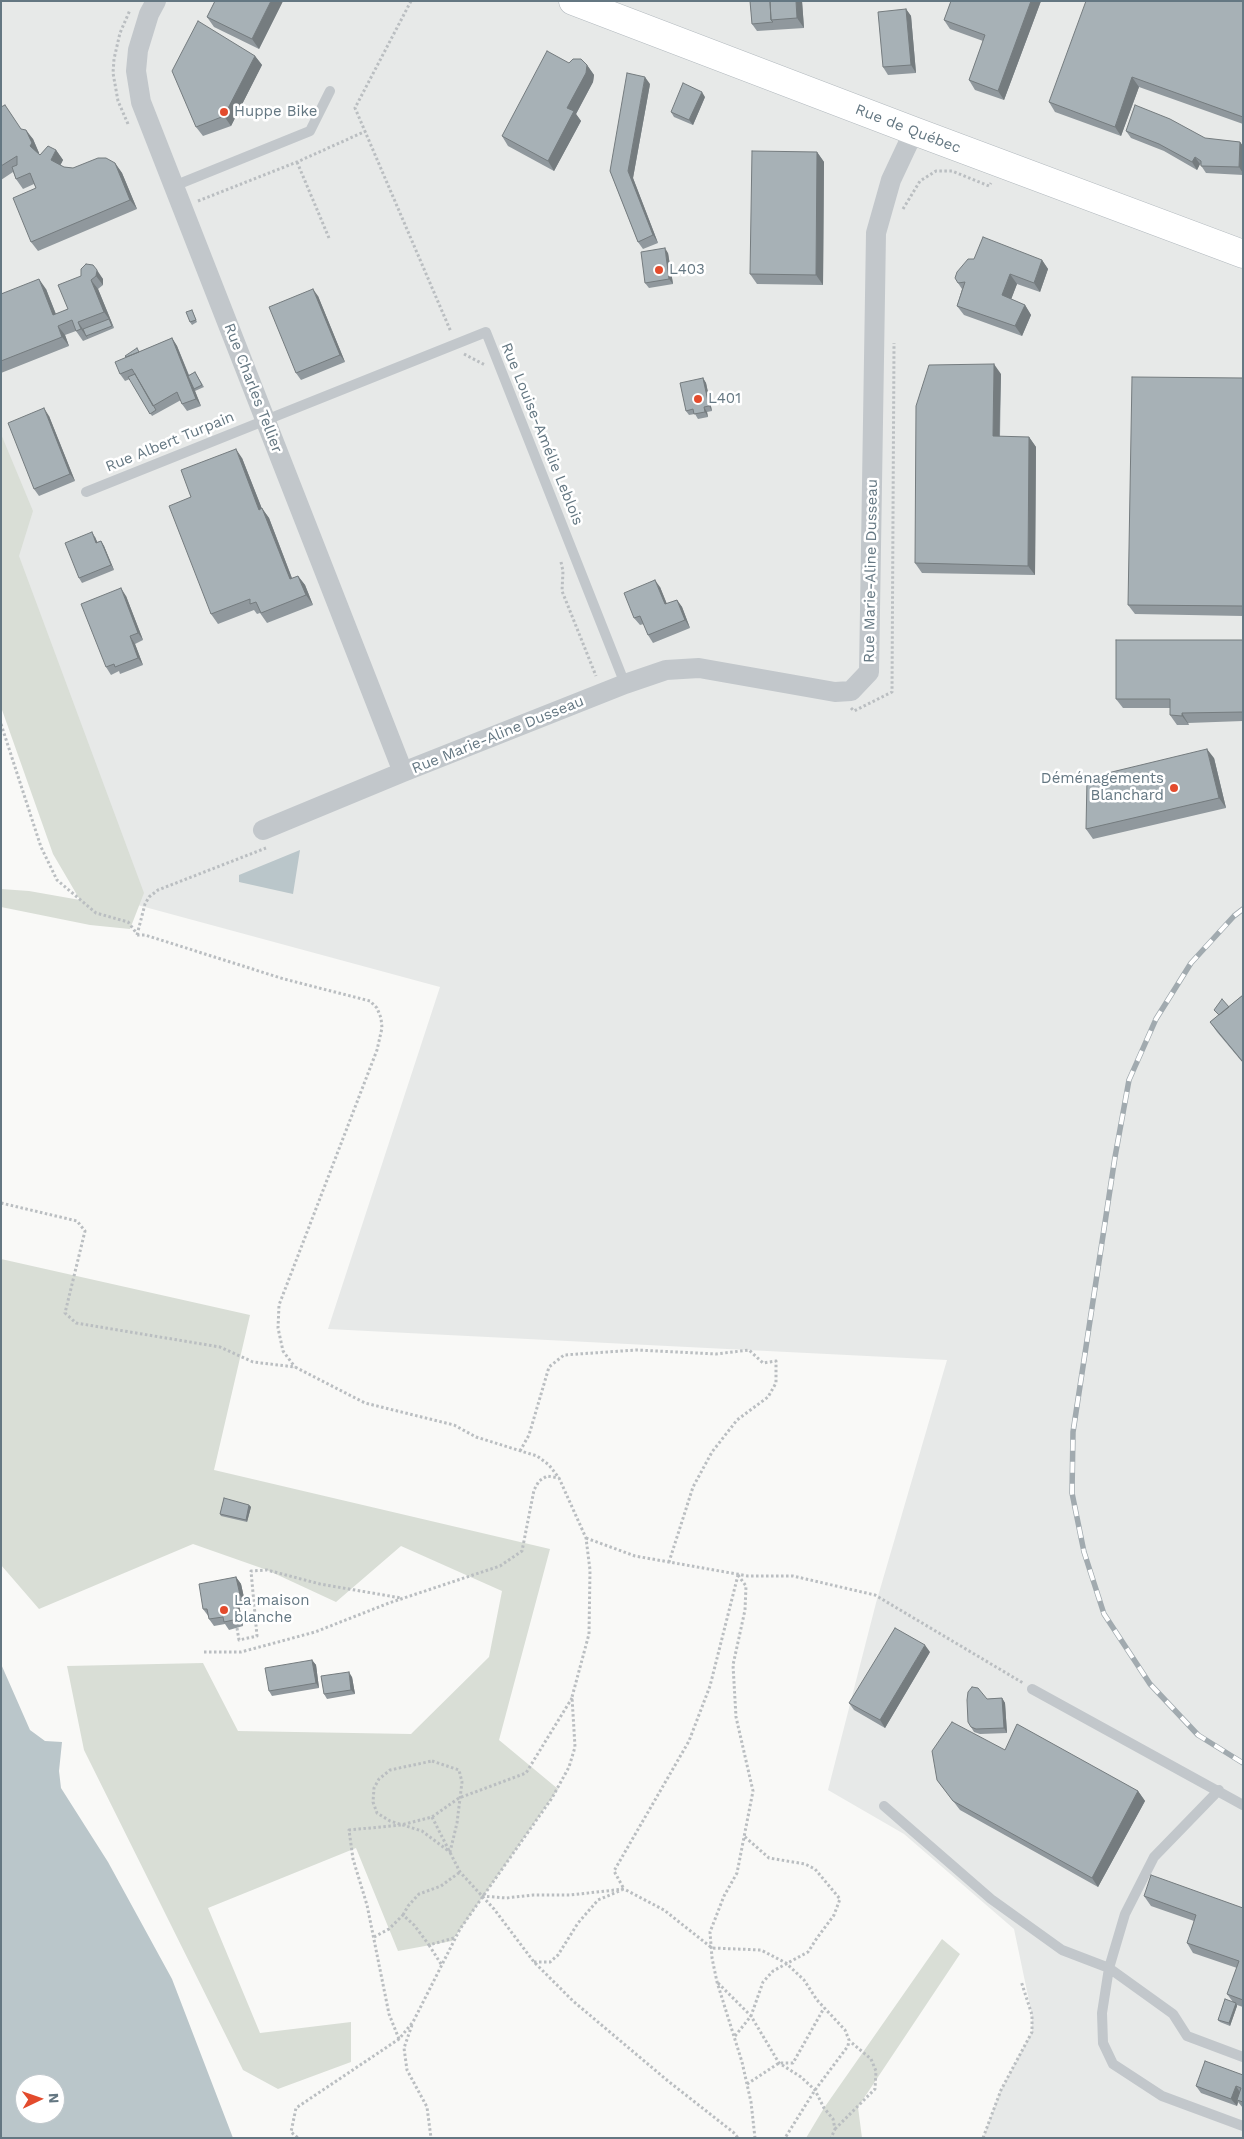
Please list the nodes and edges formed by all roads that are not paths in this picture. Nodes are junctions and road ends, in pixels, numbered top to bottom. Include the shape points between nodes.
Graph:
1 (156, 1) edge
2 (573, 1) edge
3 (330, 91) dead end
4 (914, 131) junction
5 (174, 186) junction
6 (1243, 254) edge
7 (265, 420) junction
8 (86, 492) dead end
9 (625, 684) junction
10 (403, 772) junction
11 (269, 837) road end
12 (1032, 1689) road end
13 (1220, 1790) junction
14 (1243, 1805) edge
15 (884, 1806) dead end
16 (1109, 1968) junction
17 (1243, 2057) edge
18 (1243, 2126) edge

1 - 5 street, Rue Charles Tellier via 138,50 136,71 141,102
2 - 4 street, Rue de Québec
3 - 5 lane via 310,131
4 - 6 street, Rue de Québec
4 - 9 street, Rue Marie-Aline Dusseau via 890,180 876,233 869,672 851,691 835,692 700,668 666,670
5 - 7 street, Rue Charles Tellier
7 - 8 lane, Rue Albert Turpain
7 - 9 lane, Rue Louise-Amélie Leblois via 486,332
7 - 10 street, Rue Charles Tellier
9 - 10 street, Rue Marie-Aline Dusseau
10 - 11 street, Rue Marie-Aline Dusseau
12 - 13 lane
13 - 14 lane
13 - 16 lane via 1154,1857 1125,1914
15 - 16 lane via 991,1899 1062,1950
16 - 17 lane via 1173,2014 1187,2036
16 - 18 lane via 1102,2014 1102,2043 1113,2064 1162,2096

